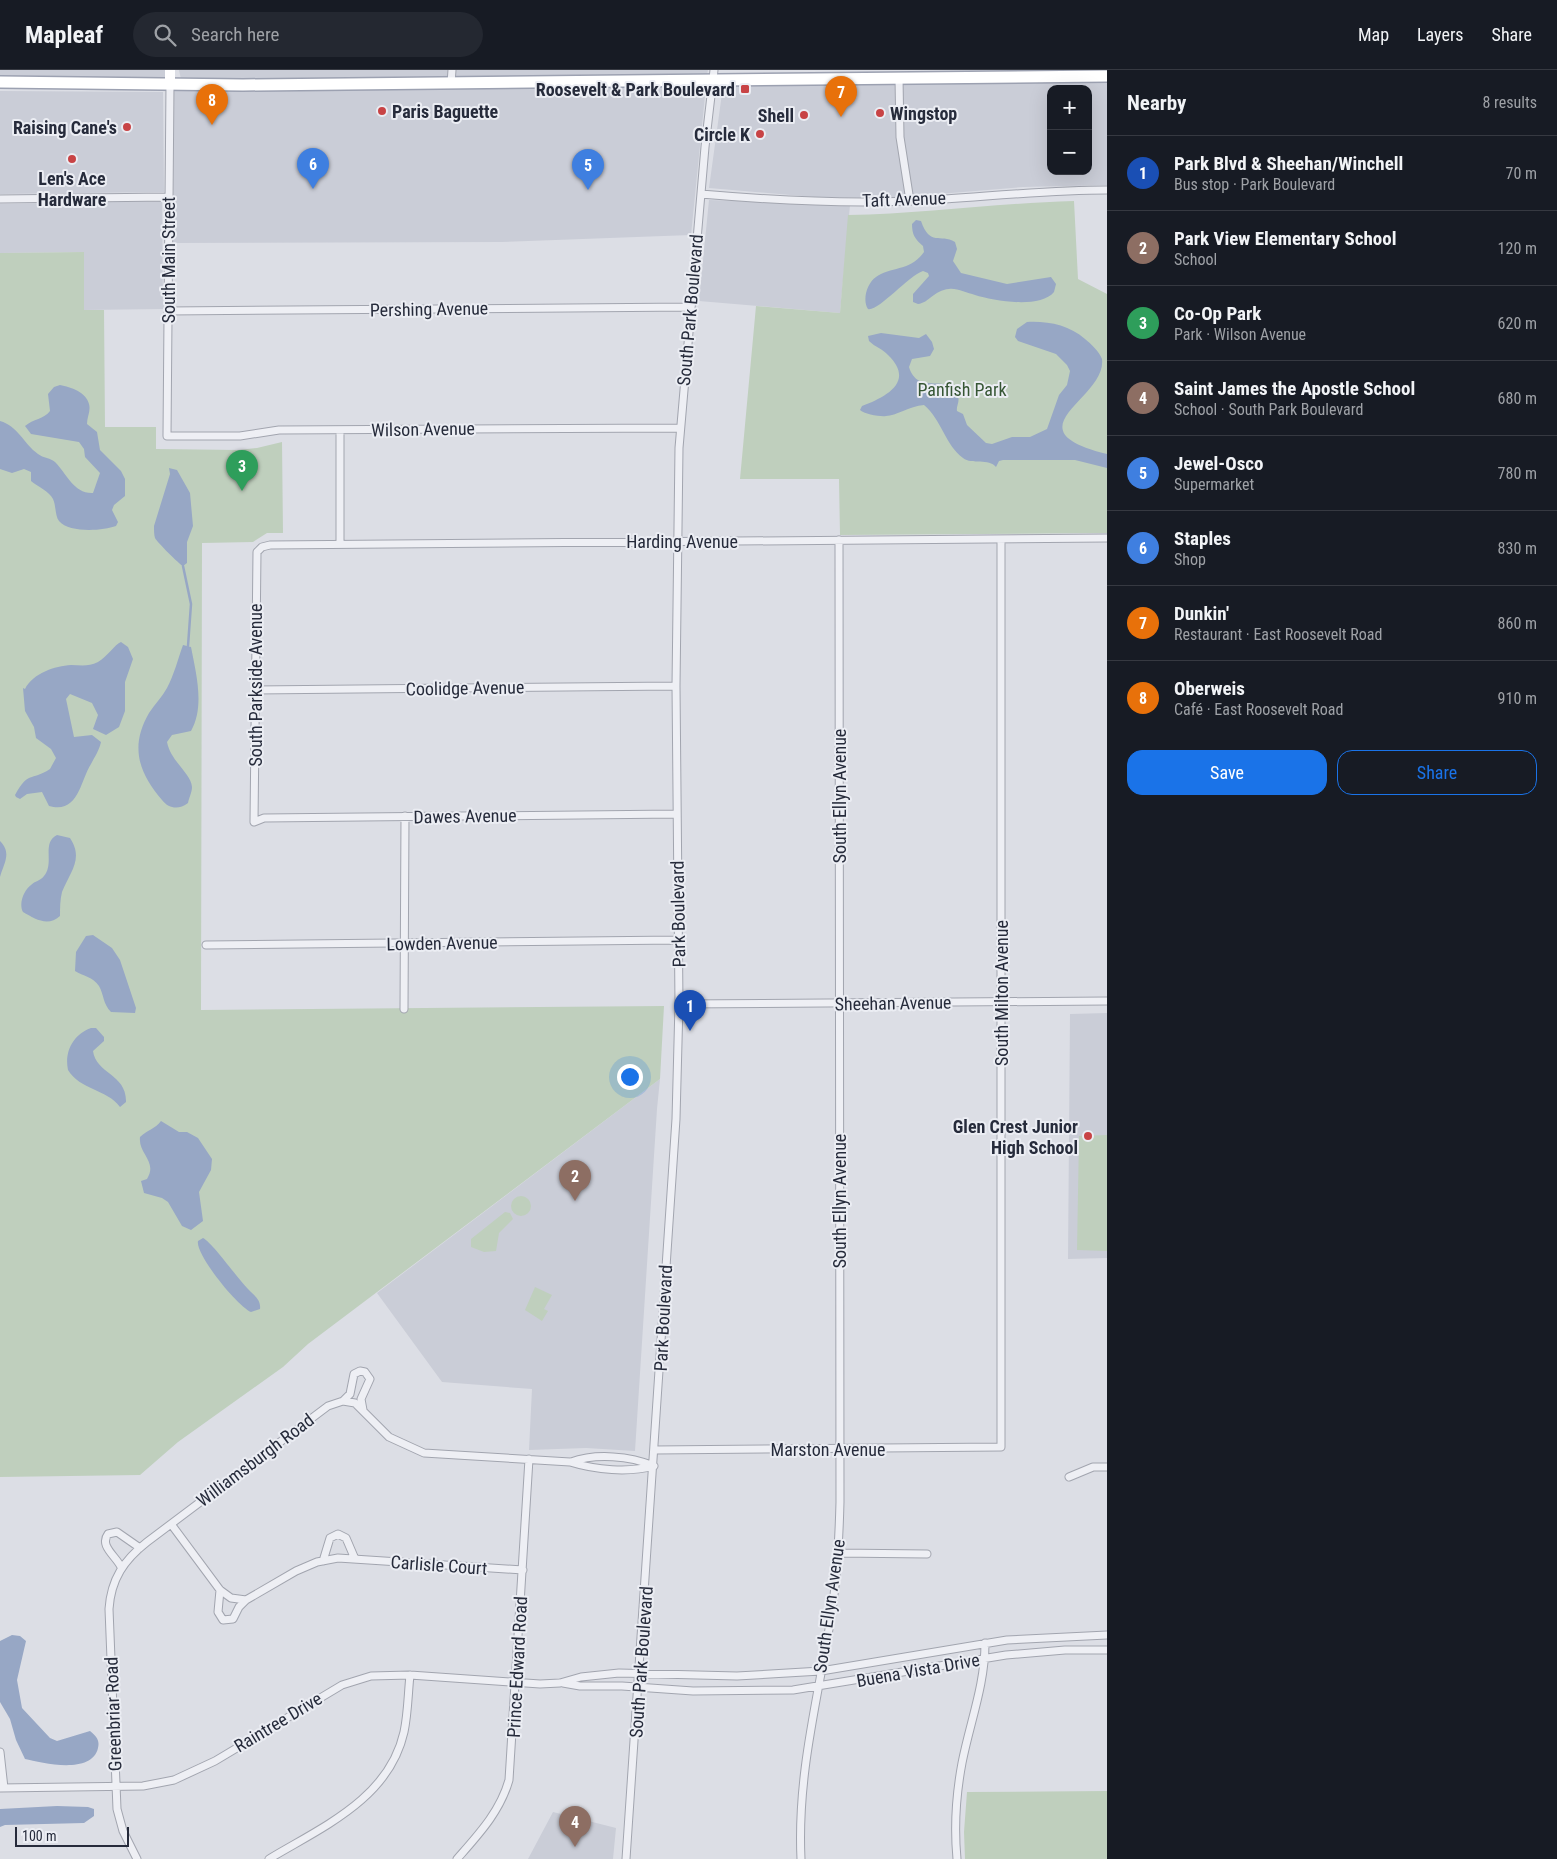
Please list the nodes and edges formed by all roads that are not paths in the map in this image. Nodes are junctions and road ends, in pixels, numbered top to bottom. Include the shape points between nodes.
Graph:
1 (170, 70) edge
2 (452, 70) edge
3 (714, 75) edge
4 (1107, 76) edge
5 (899, 78) junction
6 (0, 82) edge
7 (451, 82) junction
8 (170, 84) junction
9 (1107, 190) edge
10 (701, 194) junction
11 (168, 197) junction
12 (0, 198) edge
13 (910, 201) junction
14 (690, 307) junction
15 (168, 311) junction
16 (680, 428) junction
17 (340, 430) junction
18 (167, 436) joint
19 (1107, 538) edge
20 (1001, 539) junction
21 (839, 540) junction
22 (679, 541) junction
23 (340, 544) junction
24 (259, 549) joint
25 (676, 686) junction
26 (255, 690) junction
27 (677, 814) junction
28 (404, 816) junction
29 (254, 822) joint
30 (678, 940) junction
31 (404, 943) junction
32 (206, 945) dead end
33 (1107, 1001) edge
34 (1001, 1002) junction
35 (680, 1004) junction
36 (840, 1004) junction
37 (404, 1009) dead end
38 (343, 1401) junction
39 (363, 1410) junction
40 (1001, 1447) joint
41 (655, 1450) junction
42 (839, 1450) junction
43 (529, 1458) junction
44 (570, 1462) junction
45 (654, 1466) junction
46 (1107, 1467) edge
47 (1069, 1477) dead end
48 (171, 1524) junction
49 (140, 1548) junction
50 (838, 1553) junction
51 (927, 1554) dead end
52 (355, 1559) junction
53 (323, 1561) junction
54 (121, 1567) junction
55 (523, 1570) junction
56 (220, 1590) junction
57 (246, 1600) junction
58 (1107, 1635) edge
59 (985, 1643) junction
60 (1107, 1650) edge
61 (985, 1658) junction
62 (821, 1671) junction
63 (640, 1674) junction
64 (410, 1675) junction
65 (516, 1682) junction
66 (560, 1683) junction
67 (818, 1687) junction
68 (639, 1689) junction
69 (0, 1752) edge
70 (116, 1787) junction
71 (2, 1788) edge
72 (137, 1859) edge
73 (269, 1859) edge
74 (457, 1859) edge
75 (626, 1859) edge
76 (801, 1859) edge
77 (957, 1859) edge

1 - 8 street
2 - 7 street
3 - 5 main road
3 - 7 main road
3 - 10 street, South Park Boulevard
4 - 5 main road
5 - 13 street via 900,137
6 - 8 main road
7 - 8 main road
8 - 11 street, South Main Street
9 - 13 street, Taft Avenue
10 - 13 street, Taft Avenue via 812,201
10 - 14 street, South Park Boulevard
11 - 12 street
11 - 15 street, South Main Street
14 - 15 street, Pershing Avenue
14 - 16 street, South Park Boulevard
15 - 18 street, South Main Street
16 - 17 street, Wilson Avenue
16 - 22 street, South Park Boulevard
17 - 18 street, Wilson Avenue via 279,430 240,436
17 - 23 street
19 - 20 street, Harding Avenue
20 - 21 street, Harding Avenue
20 - 34 street, South Milton Avenue
21 - 22 street, Harding Avenue
21 - 36 street, South Ellyn Avenue
22 - 23 street, Harding Avenue
22 - 25 street, Park Boulevard
23 - 24 street, Harding Avenue via 265,545
24 - 26 street, South Parkside Avenue via 255,560
25 - 26 street, Coolidge Avenue
25 - 27 street, Park Boulevard
26 - 29 street, South Parkside Avenue
27 - 28 street, Dawes Avenue
27 - 30 street, Park Boulevard
28 - 29 street, Dawes Avenue via 264,818
28 - 31 street
30 - 31 street, Lowden Avenue
30 - 35 street, Park Boulevard
31 - 32 street, Lowden Avenue
31 - 37 street
33 - 34 street, Sheehan Avenue
34 - 36 street, Sheehan Avenue
34 - 40 street, South Milton Avenue
35 - 36 street, Sheehan Avenue
35 - 41 street, Park Boulevard
36 - 42 street, South Ellyn Avenue
38 - 39 street via 355,1403
38 - 39 street via 350,1394 352,1376 365,1372 370,1382 361,1399
38 - 48 street, Williamsburgh Road via 328,1406
39 - 43 street via 389,1437 424,1453 510,1460
40 - 42 street, Marston Avenue
41 - 42 street, Marston Avenue
41 - 45 street, Park Boulevard
42 - 50 street, South Ellyn Avenue
43 - 44 street
43 - 55 street, Prince Edward Road
44 - 45 street via 637,1471
44 - 45 street via 585,1457 638,1459
45 - 63 street, South Park Boulevard
46 - 47 street via 1094,1466
48 - 49 street, Greenbriar Road
48 - 56 street
49 - 54 street, Greenbriar Road
49 - 54 street via 117,1532 108,1534 106,1546
50 - 51 street
50 - 62 street, South Ellyn Avenue via 832,1614
52 - 53 street, Carlisle Court
52 - 53 street via 346,1538 338,1534 330,1538
52 - 55 street, Carlisle Court
53 - 57 street, Carlisle Court via 296,1571
54 - 70 street, Greenbriar Road via 112,1588 109,1609
55 - 65 street, Prince Edward Road
56 - 57 street via 231,1598
56 - 57 street, Carlisle Court via 218,1612 223,1620 233,1619
58 - 59 street, Buena Vista Drive
59 - 61 street
59 - 62 street, Buena Vista Drive
60 - 61 street, Buena Vista Drive via 1030,1652
61 - 67 street, Buena Vista Drive
61 - 77 street via 984,1675 958,1784
62 - 63 street, Buena Vista Drive via 737,1676
62 - 67 street, South Ellyn Avenue
63 - 66 street, Raintree Drive via 581,1677
63 - 68 street, South Park Boulevard
64 - 65 street, Raintree Drive
64 - 70 street, Raintree Drive via 382,1674 349,1682 188,1775 159,1784
64 - 73 street via 404,1733 395,1758 382,1779 350,1810
65 - 66 street, Raintree Drive
65 - 74 street, Prince Edward Road via 511,1766 506,1791 491,1818
66 - 68 street, Raintree Drive
67 - 68 street, Buena Vista Drive via 725,1692
67 - 76 street, South Ellyn Avenue via 802,1783
68 - 75 street, South Park Boulevard
69 - 71 street
70 - 71 street, Raintree Drive
70 - 72 street, Greenbriar Road via 120,1823

